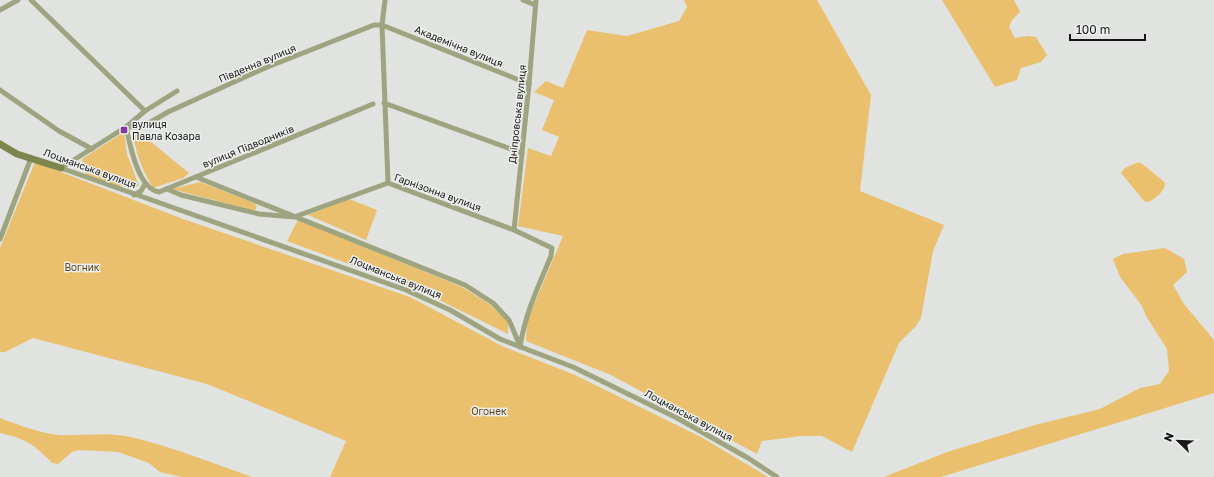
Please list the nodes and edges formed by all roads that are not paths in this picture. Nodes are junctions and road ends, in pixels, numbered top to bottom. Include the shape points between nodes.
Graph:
1 (18, 0) edge
2 (31, 0) edge
3 (385, 0) edge
4 (523, 0) edge
5 (536, 2) edge
6 (0, 10) edge
7 (382, 25) junction
8 (529, 84) junction
9 (0, 90) edge
10 (177, 91) dead end
11 (384, 103) junction
12 (373, 104) dead end
13 (145, 111) junction
14 (126, 127) junction
15 (0, 144) edge
16 (92, 148) junction
17 (522, 153) junction
18 (31, 158) junction
19 (60, 168) junction
20 (196, 177) junction
21 (388, 182) junction
22 (145, 184) junction
23 (167, 190) junction
24 (134, 195) junction
25 (294, 217) junction
26 (514, 230) junction
27 (0, 239) edge
28 (520, 347) junction
29 (777, 477) edge

1 - 6 street
2 - 13 street
3 - 7 street
4 - 5 street
5 - 8 street, Дніпровська вулиця
7 - 8 street, Академічна вулиця
7 - 11 street
7 - 14 street, Південна вулиця via 363,28 266,68 168,112 142,127
8 - 17 street, Дніпровська вулиця
9 - 16 street via 59,131
10 - 13 street
11 - 17 street
11 - 21 street
12 - 20 street, вулиця Підводників
13 - 14 street
14 - 16 street
14 - 22 street via 135,161
15 - 18 street, Лоцманська вулиця
16 - 19 street
17 - 26 street, Дніпровська вулиця
18 - 19 street, Лоцманська вулиця
18 - 27 street, Лоцманська вулиця
19 - 24 street, Лоцманська вулиця
20 - 23 street, вулиця Підводників
20 - 25 street
21 - 25 street, Гарнізонна вулиця
21 - 26 street, Гарнізонна вулиця
22 - 23 street via 153,191
22 - 24 street via 141,191
23 - 25 street via 259,214
24 - 28 street, Лоцманська вулиця via 406,290
25 - 28 street via 465,285 493,303 509,320
26 - 28 street, Гарнізонна вулиця via 552,248 551,256 529,306
28 - 29 street, Лоцманська вулиця via 572,367 677,418

